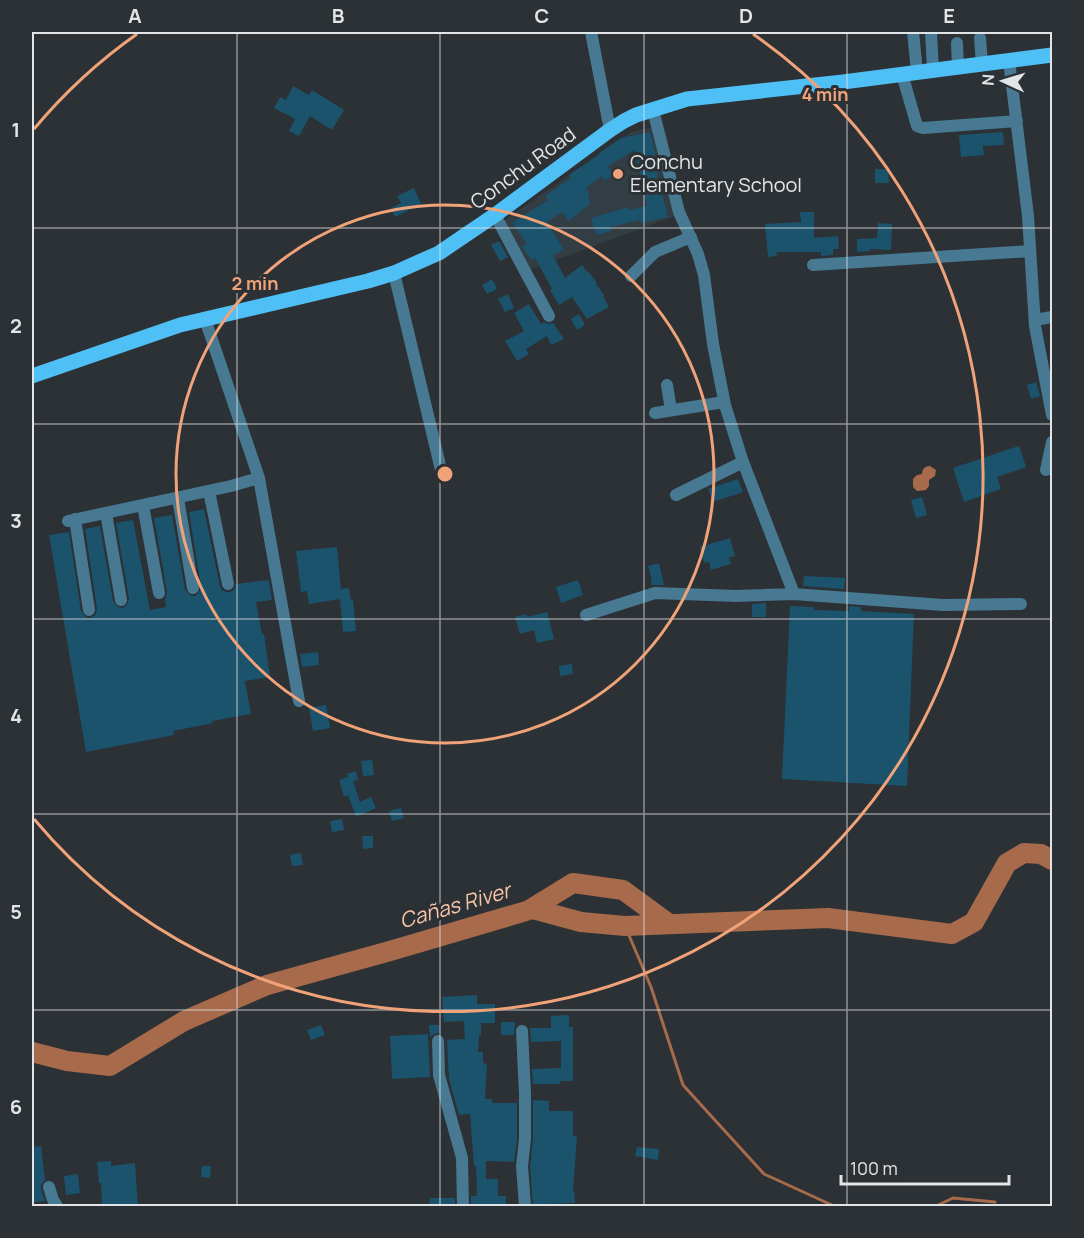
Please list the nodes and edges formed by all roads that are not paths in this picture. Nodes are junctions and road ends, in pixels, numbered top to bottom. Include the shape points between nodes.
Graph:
1 (591, 32) edge
2 (913, 32) edge
3 (931, 32) edge
4 (980, 38) dead end
5 (957, 43) dead end
6 (1053, 54) edge
7 (1009, 61) junction
8 (982, 64) junction
9 (958, 67) junction
10 (933, 70) junction
11 (910, 73) junction
12 (653, 110) junction
13 (1017, 122) junction
14 (610, 130) junction
15 (495, 215) junction
16 (691, 237) junction
17 (1030, 251) junction
18 (813, 265) dead end
19 (394, 273) junction
20 (631, 276) dead end
21 (549, 316) dead end
22 (1053, 317) edge
23 (205, 319) junction
24 (1035, 320) junction
25 (32, 376) edge
26 (666, 385) dead end
27 (724, 402) junction
28 (670, 410) junction
29 (656, 413) dead end
30 (1053, 415) edge
31 (1053, 442) edge
32 (743, 462) junction
33 (1046, 470) dead end
34 (442, 474) dead end
35 (259, 478) junction
36 (209, 491) junction
37 (676, 495) dead end
38 (178, 498) junction
39 (143, 505) junction
40 (106, 513) junction
41 (228, 584) dead end
42 (193, 588) dead end
43 (159, 592) dead end
44 (794, 594) junction
45 (121, 600) dead end
46 (1021, 604) dead end
47 (89, 610) dead end
48 (586, 615) dead end
49 (299, 701) dead end
50 (522, 1031) dead end
51 (438, 1041) dead end
52 (49, 1187) dead end
53 (57, 1206) edge
54 (463, 1206) edge
55 (525, 1206) edge

1 - 14 street
2 - 11 street
3 - 10 street
4 - 8 street
5 - 9 street
6 - 7 main road, Conchu Road
7 - 8 main road, Conchu Road
7 - 13 street
8 - 9 main road, Conchu Road
9 - 10 main road, Conchu Road
10 - 11 main road, Conchu Road
11 - 12 main road, Conchu Road via 687,99
11 - 13 street via 917,126
12 - 14 main road, Conchu Road via 624,120
12 - 16 street via 679,212
13 - 17 street
14 - 15 main road, Conchu Road
15 - 19 main road, Conchu Road via 440,253
15 - 21 street
16 - 20 street via 655,252
16 - 27 street via 704,275
17 - 18 street
17 - 24 street
19 - 23 main road, Conchu Road
19 - 34 street
22 - 24 street
23 - 25 main road, Conchu Road
23 - 35 street
24 - 30 street
26 - 28 street
27 - 28 street
27 - 32 street
28 - 29 street
31 - 33 street
32 - 37 street
32 - 44 street
35 - 36 street
35 - 49 street
36 - 38 street
36 - 41 street
38 - 39 street
38 - 42 street
39 - 40 street
39 - 43 street
40 - 45 street
40 - 47 street via 72,520
44 - 46 street via 943,605
44 - 48 street via 655,593
50 - 55 street
51 - 54 street via 439,1075 462,1158
52 - 53 street

